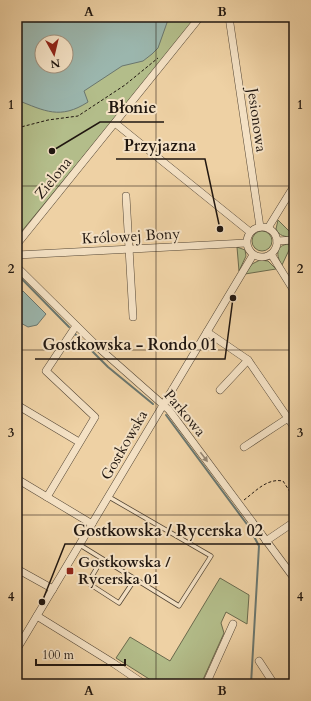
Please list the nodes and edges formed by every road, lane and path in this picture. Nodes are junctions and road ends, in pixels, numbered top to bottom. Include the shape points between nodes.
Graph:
1 (200, 17) edge
2 (229, 17) edge
3 (162, 54) dead end
4 (115, 123) junction
5 (17, 128) edge
6 (294, 186) edge
7 (126, 196) dead end
8 (260, 226) junction
9 (268, 228) junction
10 (250, 232) junction
11 (294, 240) edge
12 (277, 241) junction
13 (246, 243) junction
14 (17, 244) edge
15 (129, 249) junction
16 (271, 254) junction
17 (17, 255) edge
18 (254, 255) junction
19 (17, 267) edge
20 (294, 291) edge
21 (133, 317) dead end
22 (76, 326) junction
23 (206, 332) junction
24 (248, 360) junction
25 (220, 390) dead end
26 (163, 404) junction
27 (17, 405) edge
28 (288, 418) junction
29 (294, 427) edge
30 (79, 442) junction
31 (244, 447) dead end
32 (17, 479) edge
33 (47, 497) junction
34 (109, 497) junction
35 (294, 498) edge
36 (239, 503) junction
37 (294, 522) edge
38 (92, 524) junction
39 (266, 540) junction
40 (80, 545) junction
41 (102, 559) junction
42 (18, 572) edge
43 (294, 578) edge
44 (134, 579) junction
45 (53, 589) junction
46 (37, 616) junction
47 (233, 624) dead end
48 (17, 649) edge
49 (259, 661) dead end
50 (144, 684) edge
51 (206, 684) edge
52 (274, 684) edge

1 - 4 street, Zielona
2 - 8 street, Jesionowa
3 - 5 path via 125,85 78,116
4 - 10 street
4 - 14 street, Zielona
6 - 9 street
7 - 15 street
8 - 9 street
8 - 10 street
9 - 12 street via 276,235
10 - 13 street
11 - 12 street
12 - 16 street
13 - 15 street, Królowej Bony
13 - 18 street
15 - 17 street, Królowej Bony
15 - 21 street
16 - 18 street via 261,257
16 - 20 street
18 - 23 street, Gostkowska
19 - 22 street, Parkowa
22 - 26 street, Parkowa
22 - 30 street via 46,371 95,417
23 - 24 street
23 - 26 street, Gostkowska
24 - 25 street
24 - 28 street
26 - 34 street, Gostkowska
26 -> 36 street, Parkowa
27 - 30 street
28 - 29 street
28 - 31 street
30 - 33 street
32 - 33 street
33 - 38 street
34 - 38 street, Gostkowska
34 - 44 lane via 211,556 179,606
35 - 36 path via 283,481 270,480
36 - 39 street, Parkowa
37 - 39 street
38 - 40 street, Gostkowska
39 - 43 street, Parkowa
40 - 41 lane
40 - 45 street, Gostkowska
41 - 44 lane
41 - 44 lane via 88,583 119,603
42 - 45 street
45 - 46 street, Gostkowska
46 - 48 street, Gostkowska
46 - 50 street
47 - 51 street
49 - 52 street

